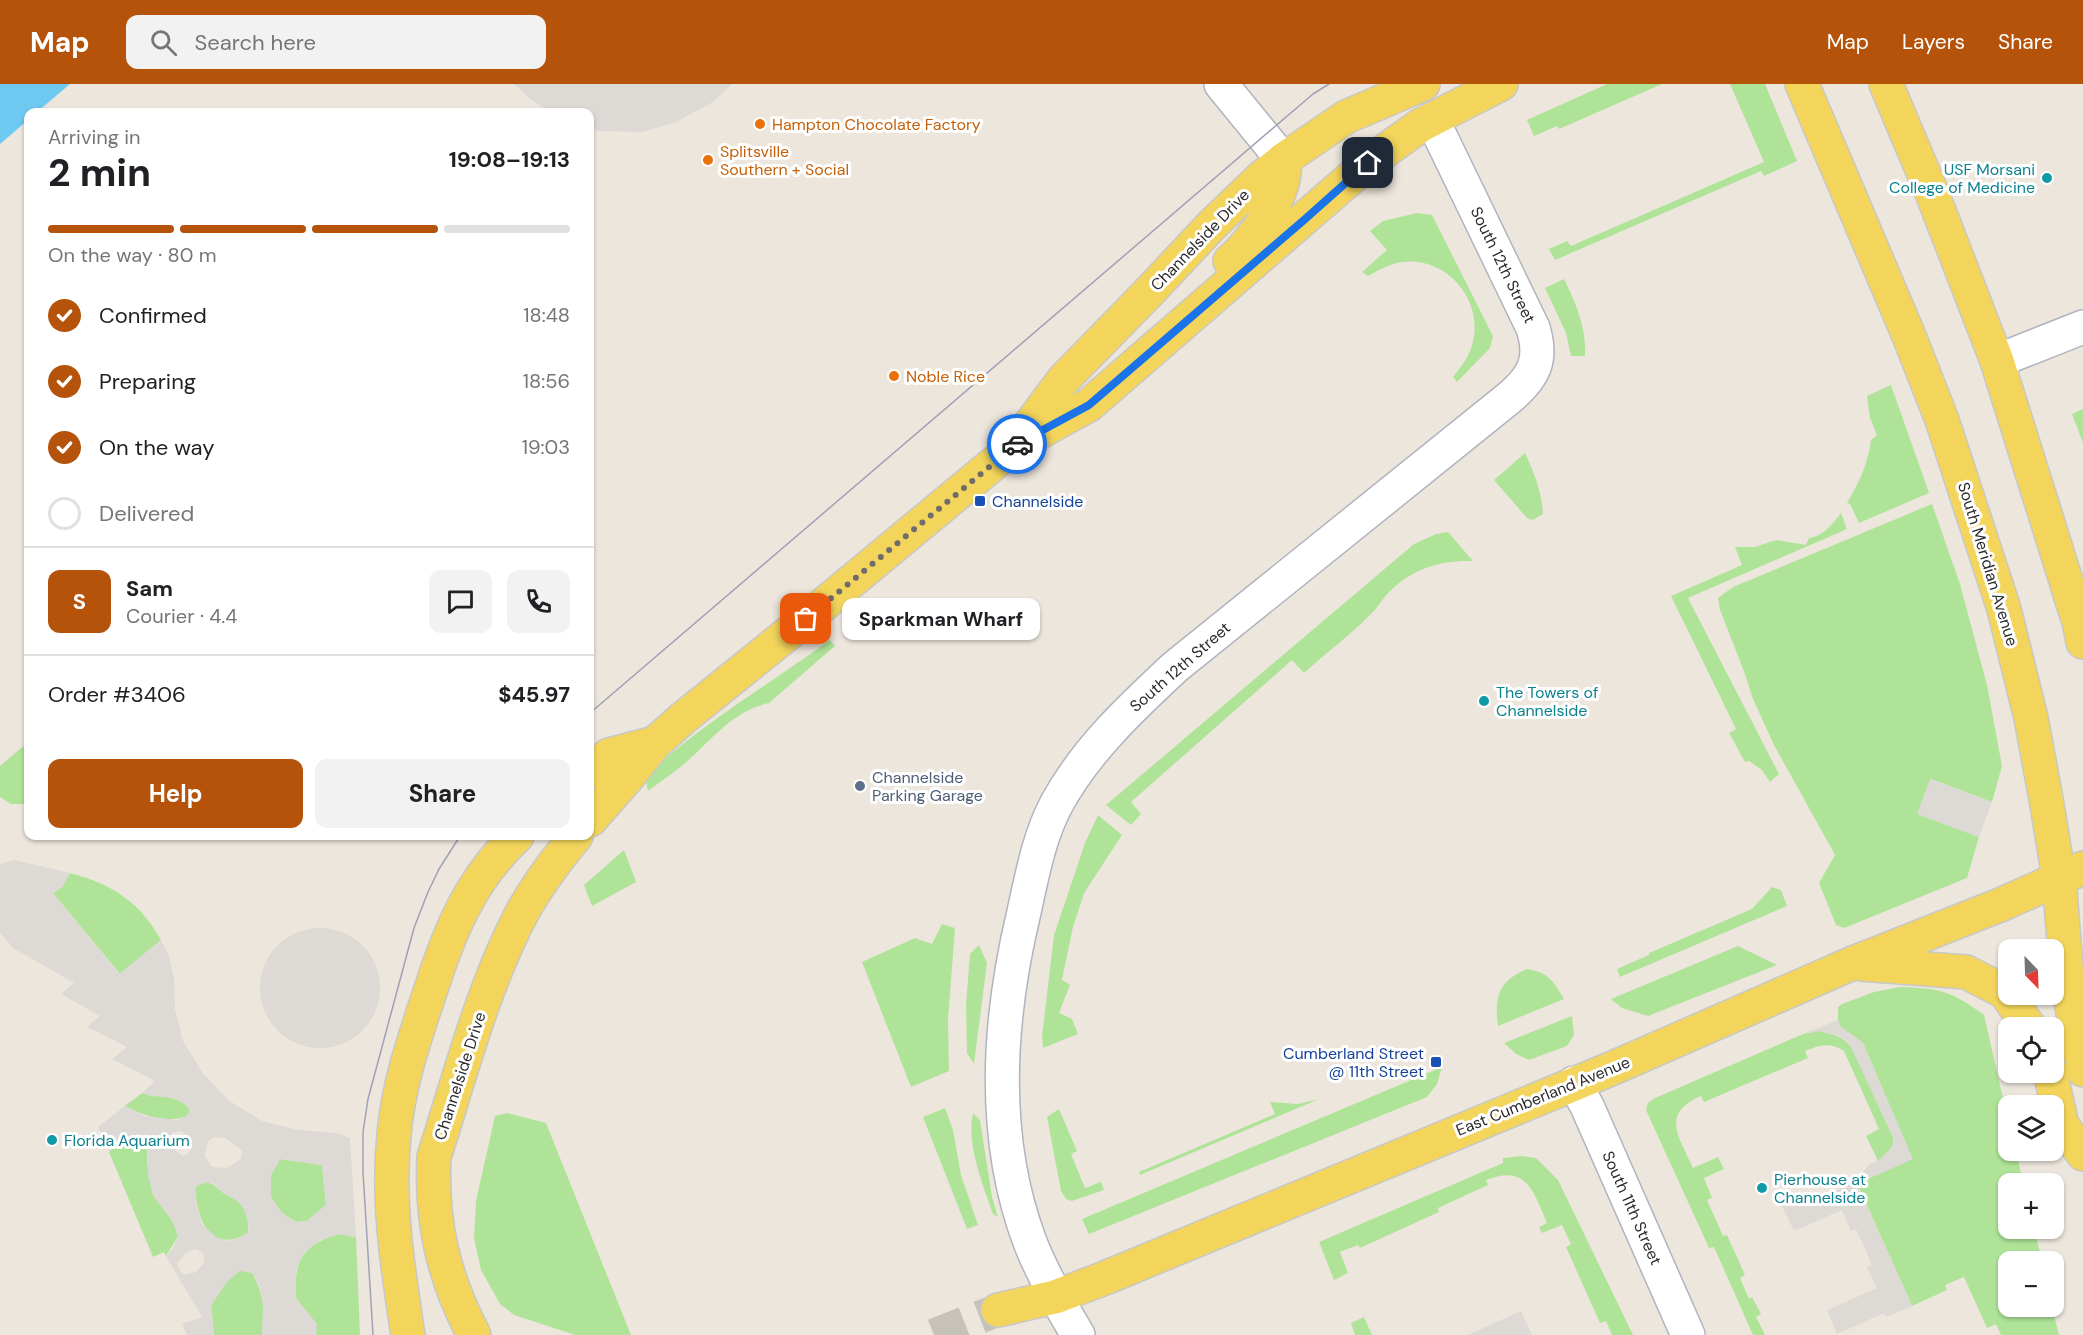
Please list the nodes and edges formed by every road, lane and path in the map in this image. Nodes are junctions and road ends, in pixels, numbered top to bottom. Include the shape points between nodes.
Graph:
1 (1221, 84) edge
2 (1423, 84) edge
3 (1501, 84) edge
4 (1802, 84) edge
5 (1886, 84) edge
6 (1432, 119) junction
7 (1283, 160) junction
8 (2083, 327) edge
9 (1997, 361) junction
10 (1137, 364) junction
11 (1016, 445) junction
12 (2083, 642) edge
13 (655, 743) junction
14 (594, 768) edge
15 (594, 815) edge
16 (513, 840) edge
17 (573, 840) edge
18 (2071, 873) edge
19 (1853, 963) junction
20 (2022, 1017) edge
21 (2083, 1070) edge
22 (1574, 1083) junction
23 (2052, 1083) edge
24 (2083, 1154) edge
25 (1055, 1297) junction
26 (998, 1310) tunnel mouth
27 (408, 1335) edge
28 (474, 1335) edge
29 (1078, 1335) edge
30 (1688, 1335) edge

1 - 7 street
2 - 7 main road, Channelside Drive via 1346,117
3 - 6 main road, Channelside Drive
4 - 18 main road, South Meridian Avenue via 1909,336 1980,530
5 - 9 main road
6 - 10 main road, Channelside Drive via 1368,163
6 - 25 street, South 12th Street via 1522,302 1538,355 1528,378 1512,396 1175,667 1136,703 1099,743 1056,805 1019,932 1005,1010 1001,1068 1003,1125 1019,1209
7 - 10 main road via 1282,183 1258,231 1184,299
7 - 11 main road, Channelside Drive via 1210,226 1064,379
8 - 9 street
9 - 12 main road
10 - 11 main road, Channelside Drive via 1089,405
11 - 13 main road, Channelside Drive
13 - 14 main road, Channelside Drive via 609,755
13 - 15 main road, Channelside Drive
16 - 27 main road via 487,870 458,915 405,1068 392,1174 395,1244
17 - 28 main road, Channelside Drive via 535,890 495,970 434,1157 441,1253 453,1291
18 - 19 main road, East Cumberland Avenue
18 - 21 main road, South Meridian Avenue via 2067,979
19 - 20 main road via 1966,972 2005,992
19 - 22 main road, East Cumberland Avenue
22 - 25 main road, East Cumberland Avenue
22 - 30 street, South 11th Street
23 - 24 main road via 2062,1125
25 - 26 main road, East Cumberland Avenue
25 - 29 street, South 12th Street

